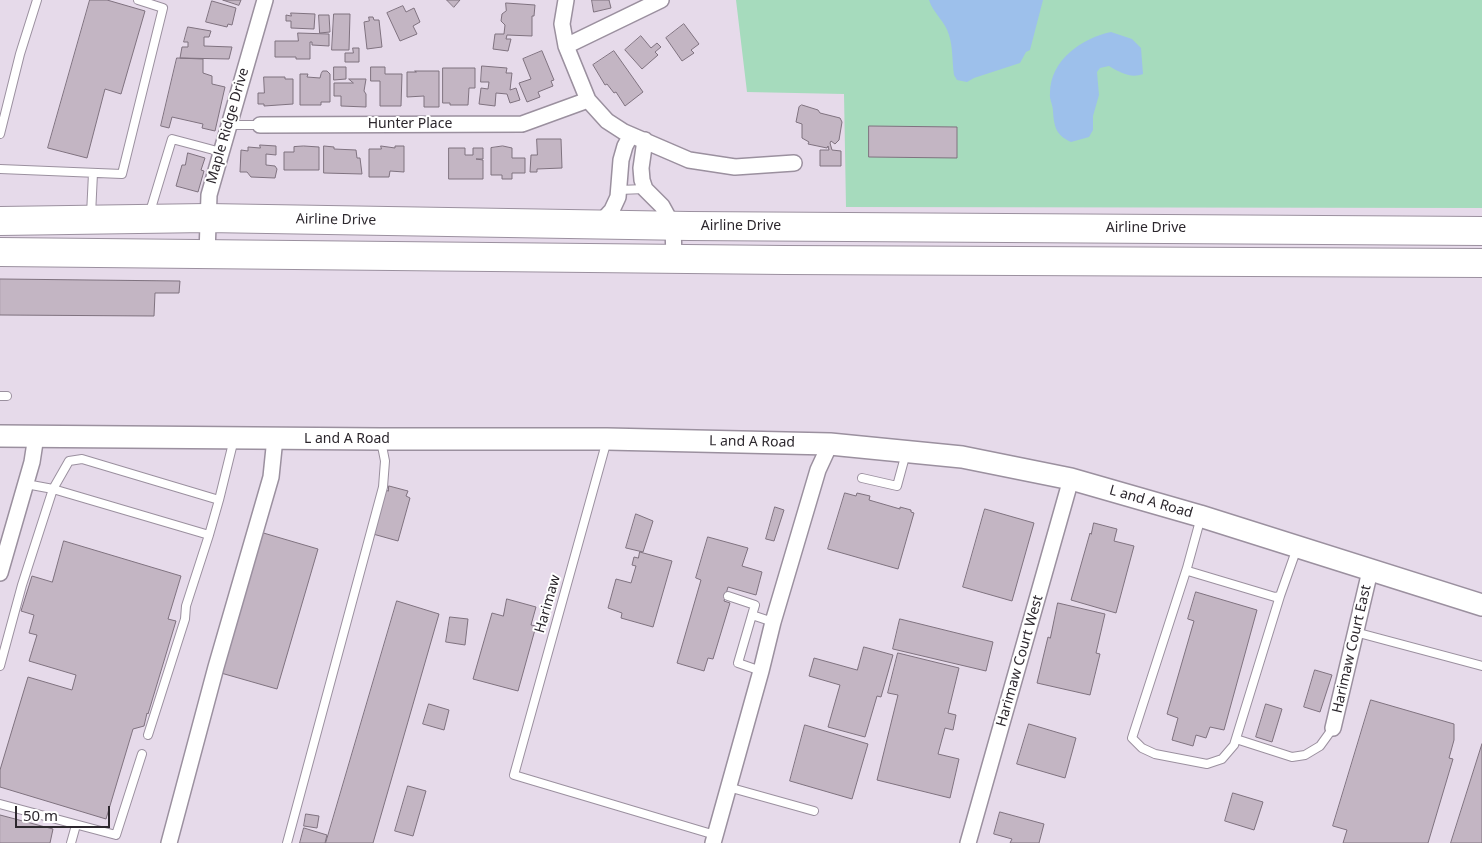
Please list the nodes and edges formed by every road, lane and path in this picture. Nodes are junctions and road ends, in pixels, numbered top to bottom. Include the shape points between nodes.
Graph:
1 (37, 0) edge
2 (138, 0) edge
3 (265, 0) edge
4 (566, 0) edge
5 (661, 0) edge
6 (566, 46) junction
7 (588, 100) junction
8 (228, 125) junction
9 (260, 125) joint
10 (0, 134) edge
11 (638, 137) junction
12 (221, 152) junction
13 (794, 163) dead end
14 (0, 169) edge
15 (93, 173) junction
16 (645, 189) junction
17 (619, 190) junction
18 (207, 218) junction
19 (148, 219) junction
20 (91, 220) junction
21 (0, 221) edge
22 (598, 224) junction
23 (673, 226) junction
24 (894, 227) junction
25 (1167, 228) junction
26 (1482, 231) edge
27 (0, 252) edge
28 (207, 254) junction
29 (674, 259) junction
30 (895, 260) junction
31 (1169, 262) junction
32 (1482, 263) edge
33 (0, 436) edge
34 (36, 436) junction
35 (234, 438) junction
36 (275, 438) junction
37 (380, 439) junction
38 (607, 439) junction
39 (830, 444) junction
40 (906, 451) junction
41 (862, 478) dead end
42 (1071, 479) junction
43 (26, 484) junction
44 (53, 489) junction
45 (219, 500) junction
46 (1200, 517) junction
47 (209, 535) junction
48 (1297, 548) junction
49 (1188, 569) junction
50 (1370, 571) junction
51 (0, 573) edge
52 (728, 596) dead end
53 (1278, 597) junction
54 (1482, 606) edge
55 (752, 615) junction
56 (773, 622) junction
57 (1355, 632) junction
58 (2, 651) edge
59 (0, 666) edge
60 (1482, 666) edge
61 (761, 671) junction
62 (1333, 728) joint
63 (148, 735) dead end
64 (1236, 739) junction
65 (142, 754) dead end
66 (728, 787) junction
67 (0, 804) edge
68 (814, 811) dead end
69 (76, 825) junction
70 (714, 839) edge
71 (71, 843) edge
72 (169, 843) edge
73 (286, 843) edge
74 (968, 843) edge

1 - 10 lane
2 - 15 lane via 163,8 122,174
3 - 8 street, Maple Ridge Drive
4 - 6 street via 562,24
5 - 6 street
6 - 7 street
7 - 9 street, Hunter Place via 522,124
7 - 11 street via 607,120
8 - 9 lane, Hunter Place
8 - 12 street, Maple Ridge Drive
11 - 13 street via 689,160 735,167
11 - 16 street
11 - 17 street via 625,146
12 - 18 street, Maple Ridge Drive via 209,195
12 - 19 lane via 172,139
14 - 15 lane
15 - 20 lane
16 - 17 lane
16 - 23 street via 662,206
17 - 22 street via 612,210
18 - 19 highway, Airline Drive
18 - 22 highway, Airline Drive
18 - 28 street, Maple Ridge Drive
19 - 20 highway, Airline Drive
20 - 21 highway, Airline Drive
22 - 23 highway, Airline Drive
23 - 24 highway, Airline Drive
23 - 29 street
24 - 25 highway, Airline Drive
24 - 30 highway
25 - 26 highway, Airline Drive
25 - 31 highway
27 - 28 highway
28 - 29 highway
29 - 30 highway
30 - 31 highway
31 - 32 highway
33 - 34 street, L and A Road
34 - 35 street, L and A Road
34 - 43 street
35 - 36 street, L and A Road
35 - 45 lane
36 - 37 street, L and A Road
36 - 72 street via 271,477
37 - 38 street, L and A Road
37 - 73 lane via 385,461 383,487
38 - 39 street, L and A Road
38 - 70 lane, Harimaw via 514,775
39 - 40 street, L and A Road
39 - 56 street via 818,470
40 - 41 lane via 897,486
40 - 42 street, L and A Road via 962,456
42 - 46 street, L and A Road
42 - 74 street, Harimaw Court West
43 - 44 lane
43 - 51 street
44 - 45 lane via 69,461 82,459
44 - 47 lane
44 - 58 lane
45 - 47 lane
46 - 48 street, L and A Road
46 - 49 lane
47 - 63 lane
48 - 50 street, L and A Road
48 - 53 lane
49 - 53 lane
49 - 64 lane via 1132,738 1142,748 1156,754 1207,764 1222,759
50 - 54 street, L and A Road
50 - 57 street, Harimaw Court East
52 - 55 lane via 755,605
53 - 64 lane
55 - 56 lane
55 - 61 lane via 738,663
56 - 61 street
57 - 60 lane
57 - 62 street, Harimaw Court East
58 - 59 lane
61 - 66 street
62 - 64 lane via 1320,746 1305,755 1292,757
65 - 69 lane via 116,835
66 - 68 lane
66 - 70 street
67 - 69 lane
69 - 71 lane

